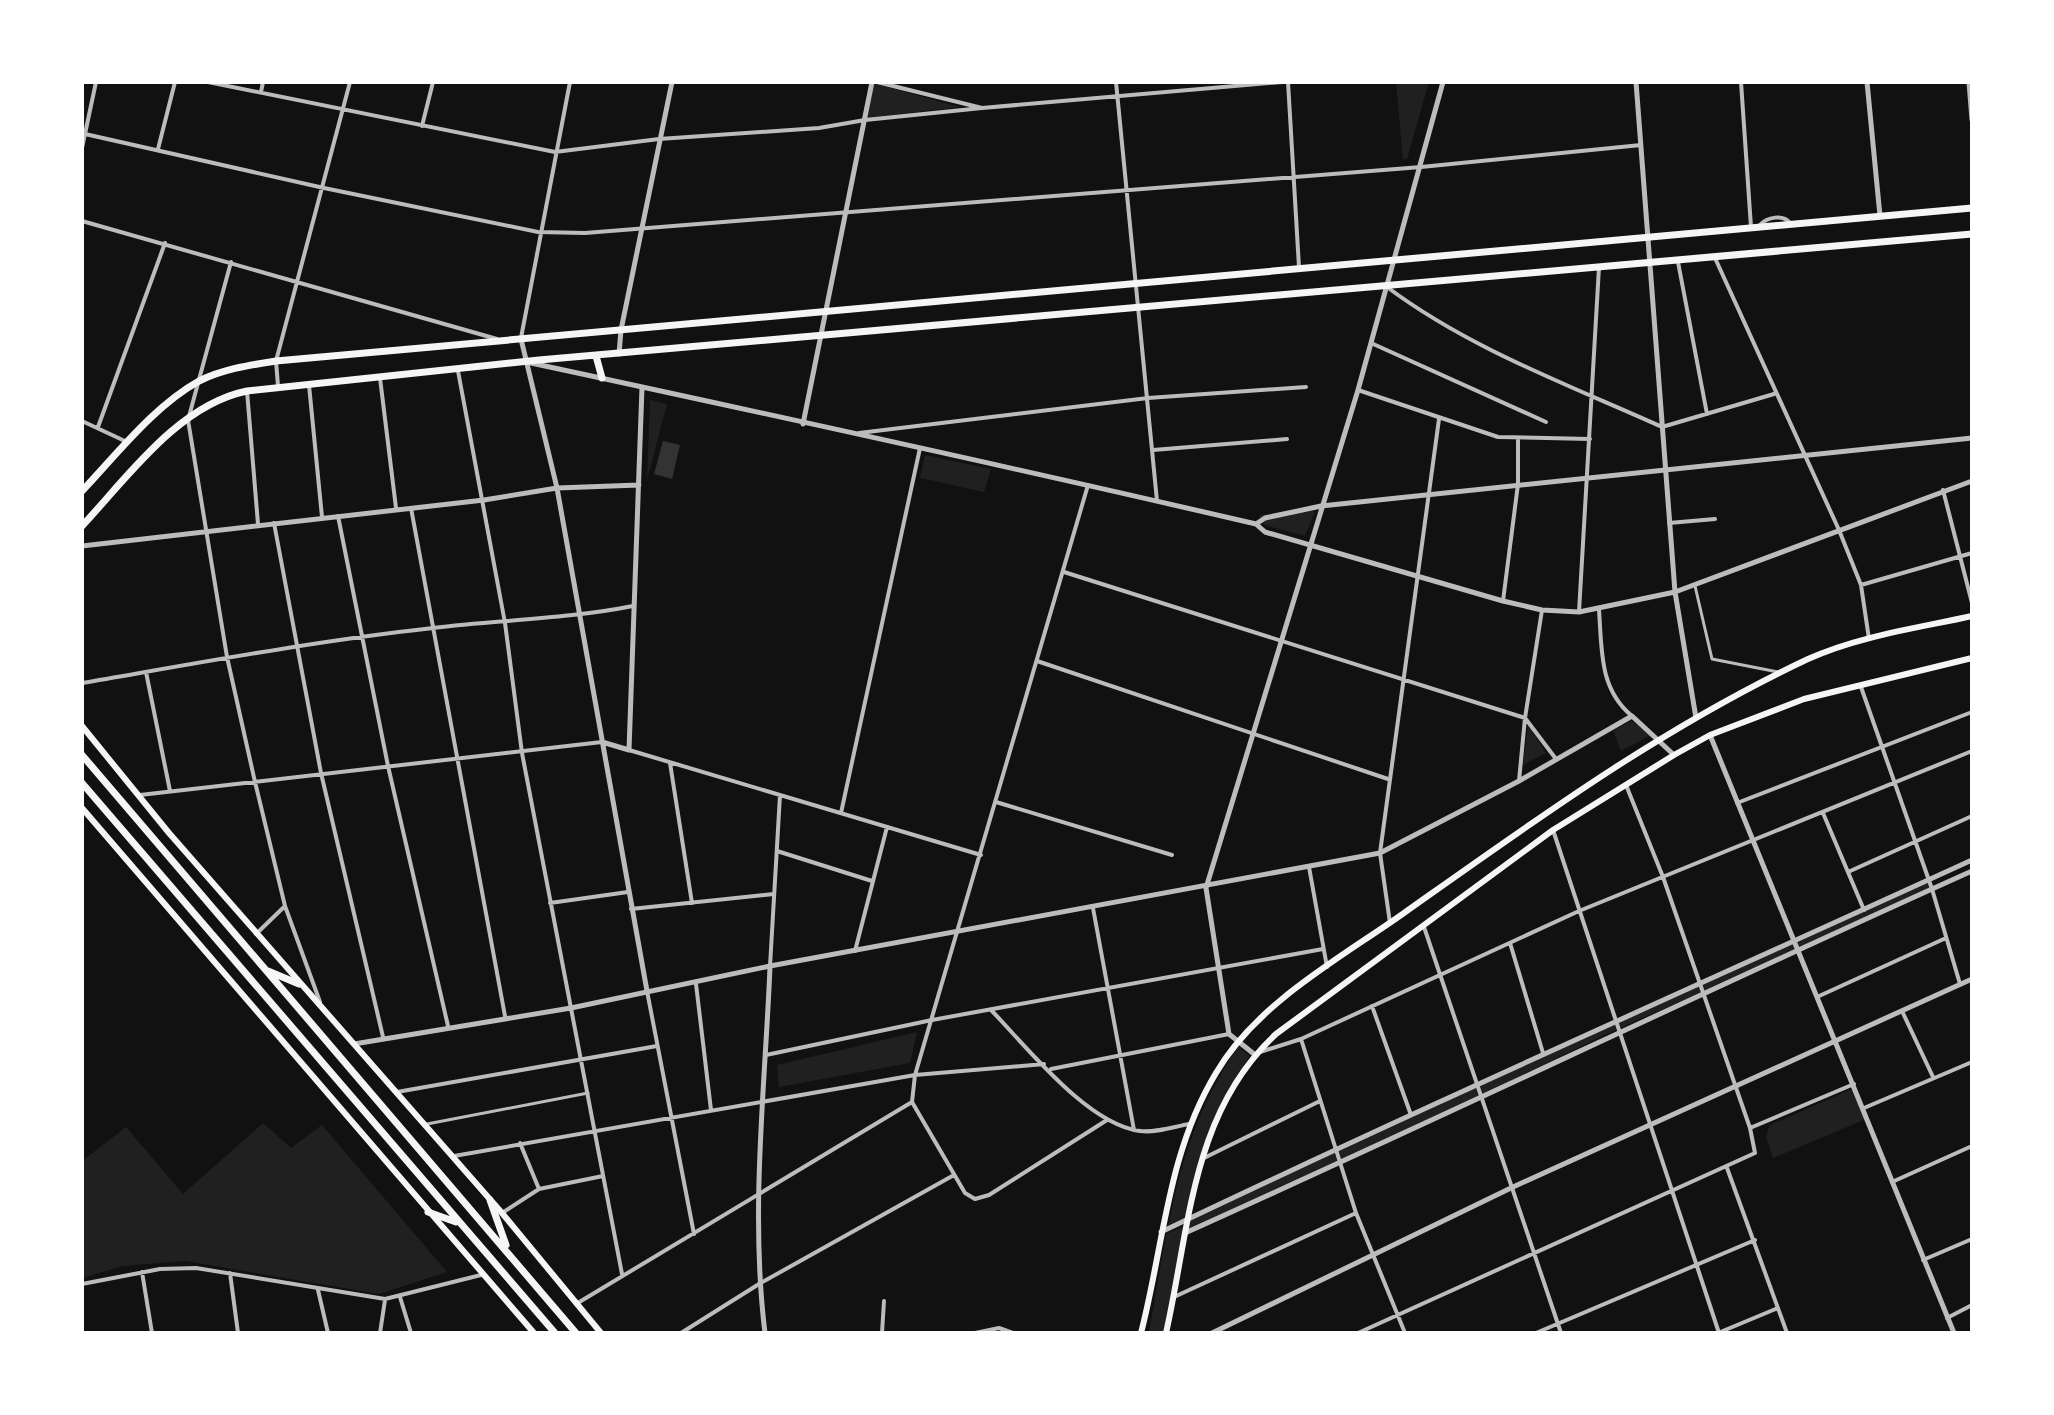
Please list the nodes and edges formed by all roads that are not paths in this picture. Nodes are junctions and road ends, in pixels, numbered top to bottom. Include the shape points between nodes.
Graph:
1 (96, 82) edge
2 (175, 82) edge
3 (208, 82) edge
4 (263, 82) edge
5 (350, 82) edge
6 (433, 82) edge
7 (570, 82) edge
8 (672, 82) edge
9 (875, 82) edge
10 (1116, 82) edge
11 (1285, 82) edge
12 (1443, 82) edge
13 (1636, 82) edge
14 (1741, 82) edge
15 (1867, 82) edge
16 (1969, 82) edge
17 (261, 92) junction
18 (1117, 97) junction
19 (982, 108) junction
20 (344, 111) junction
21 (865, 120) junction
22 (1972, 120) edge
23 (422, 127) junction
24 (85, 134) junction
25 (659, 139) junction
26 (1641, 145) junction
27 (82, 148) edge
28 (157, 150) junction
29 (555, 152) junction
30 (1421, 167) junction
31 (1294, 176) junction
32 (324, 188) junction
33 (1127, 189) junction
34 (1972, 208) edge
35 (847, 211) junction
36 (1880, 217) junction
37 (82, 221) edge
38 (1755, 228) junction
39 (641, 230) junction
40 (538, 232) junction
41 (1972, 234) edge
42 (1649, 236) junction
43 (165, 243) junction
44 (1715, 258) junction
45 (1677, 259) junction
46 (1395, 261) junction
47 (231, 262) junction
48 (1650, 262) junction
49 (1599, 267) junction
50 (1300, 269) junction
51 (298, 281) junction
52 (1135, 283) junction
53 (1387, 286) junction
54 (1138, 308) junction
55 (824, 311) junction
56 (621, 330) junction
57 (819, 337) junction
58 (521, 338) junction
59 (503, 341) junction
60 (1371, 343) junction
61 (619, 355) junction
62 (596, 356) junction
63 (276, 361) junction
64 (528, 362) junction
65 (458, 371) junction
66 (380, 378) junction
67 (602, 378) junction
68 (197, 382) junction
69 (309, 385) junction
70 (278, 387) junction
71 (642, 387) junction
72 (1306, 387) dead end
73 (1358, 390) junction
74 (247, 391) junction
75 (1774, 394) junction
76 (1592, 395) junction
77 (1148, 398) junction
78 (1707, 414) junction
79 (1439, 419) junction
80 (188, 420) junction
81 (82, 421) edge
82 (1546, 422) dead end
83 (803, 424) junction
84 (98, 427) junction
85 (1662, 427) junction
86 (856, 433) junction
87 (1972, 438) edge
88 (1287, 439) dead end
89 (1518, 439) junction
90 (1590, 439) junction
91 (127, 443) junction
92 (920, 446) junction
93 (1153, 450) junction
94 (1805, 453) junction
95 (1664, 468) junction
96 (1587, 477) junction
97 (1972, 481) edge
98 (1089, 484) junction
99 (1518, 484) junction
100 (639, 485) junction
101 (557, 488) junction
102 (1943, 490) junction
103 (82, 491) edge
104 (1431, 494) junction
105 (484, 500) junction
106 (1157, 501) junction
107 (1321, 506) junction
108 (411, 507) junction
109 (396, 508) junction
110 (338, 515) junction
111 (322, 517) junction
112 (1715, 519) dead end
113 (274, 522) junction
114 (1669, 523) junction
115 (258, 524) junction
116 (1256, 524) junction
117 (82, 526) edge
118 (1839, 530) junction
119 (205, 531) junction
120 (1309, 545) junction
121 (82, 546) edge
122 (1972, 553) edge
123 (1961, 556) junction
124 (1064, 572) junction
125 (1417, 578) junction
126 (1861, 585) junction
127 (1695, 586) junction
128 (1675, 592) junction
129 (1503, 601) junction
130 (1972, 603) edge
131 (633, 606) junction
132 (1542, 610) junction
133 (1599, 610) junction
134 (1579, 612) junction
135 (1972, 616) edge
136 (578, 617) junction
137 (505, 623) junction
138 (433, 628) junction
139 (363, 638) junction
140 (1869, 639) junction
141 (1279, 641) junction
142 (296, 649) junction
143 (227, 657) junction
144 (1972, 658) edge
145 (1037, 661) junction
146 (146, 672) junction
147 (1782, 673) junction
148 (1404, 681) junction
149 (82, 683) edge
150 (1861, 687) junction
151 (1972, 712) edge
152 (1632, 716) junction
153 (1525, 718) junction
154 (1696, 718) junction
155 (82, 726) edge
156 (1251, 733) junction
157 (1710, 735) junction
158 (1658, 739) junction
159 (602, 742) junction
160 (1879, 746) junction
161 (629, 750) junction
162 (1972, 751) edge
163 (522, 753) junction
164 (82, 755) edge
165 (1674, 755) junction
166 (1556, 759) junction
167 (456, 760) junction
168 (670, 762) junction
169 (388, 766) junction
170 (321, 773) junction
171 (1388, 779) junction
172 (1519, 781) junction
173 (255, 782) junction
174 (82, 783) edge
175 (1625, 783) junction
176 (1894, 783) junction
177 (170, 792) junction
178 (780, 795) junction
179 (138, 796) junction
180 (996, 802) junction
181 (1737, 803) junction
182 (82, 808) edge
183 (841, 813) junction
184 (1823, 813) junction
185 (1972, 816) edge
186 (887, 827) junction
187 (1553, 830) junction
188 (1915, 842) junction
189 (1751, 843) junction
190 (777, 851) junction
191 (1380, 853) junction
192 (981, 855) junction
193 (1172, 855) dead end
194 (1972, 860) edge
195 (1309, 867) junction
196 (1972, 871) edge
197 (1848, 872) junction
198 (1663, 877) junction
199 (1929, 880) junction
200 (872, 881) junction
201 (1206, 888) junction
202 (1932, 889) junction
203 (628, 892) junction
204 (774, 894) junction
205 (550, 903) junction
206 (692, 903) junction
207 (285, 906) junction
208 (1093, 908) junction
209 (631, 909) junction
210 (1864, 910) junction
211 (1579, 911) junction
212 (1390, 924) junction
213 (1424, 927) junction
214 (256, 934) junction
215 (957, 934) junction
216 (1947, 938) junction
217 (1510, 943) junction
218 (1794, 944) junction
219 (1323, 949) junction
220 (855, 951) junction
221 (1798, 953) junction
222 (770, 966) junction
223 (1327, 967) junction
224 (265, 969) junction
225 (1218, 970) junction
226 (1441, 975) junction
227 (1972, 979) edge
228 (1699, 983) junction
229 (299, 984) junction
230 (696, 984) junction
231 (1960, 984) junction
232 (1108, 989) junction
233 (647, 991) junction
234 (1702, 993) junction
235 (1817, 997) junction
236 (1372, 1006) junction
237 (571, 1008) junction
238 (991, 1010) junction
239 (324, 1011) junction
240 (1902, 1011) junction
241 (505, 1016) junction
242 (932, 1020) junction
243 (1615, 1020) junction
244 (448, 1026) junction
245 (1619, 1030) junction
246 (1229, 1034) junction
247 (383, 1037) junction
248 (1301, 1039) junction
249 (1835, 1041) junction
250 (1236, 1043) junction
251 (353, 1044) junction
252 (657, 1046) junction
253 (1543, 1053) junction
254 (1254, 1054) junction
255 (766, 1055) junction
256 (1119, 1058) junction
257 (582, 1062) junction
258 (1972, 1062) edge
259 (1044, 1064) junction
260 (1049, 1069) junction
261 (915, 1075) junction
262 (1933, 1078) junction
263 (1478, 1083) junction
264 (1854, 1084) junction
265 (1734, 1086) junction
266 (397, 1092) junction
267 (588, 1093) junction
268 (1482, 1096) junction
269 (764, 1101) junction
270 (1320, 1101) junction
271 (912, 1102) junction
272 (1864, 1108) junction
273 (711, 1110) junction
274 (1411, 1115) junction
275 (672, 1117) junction
276 (1107, 1120) junction
277 (424, 1124) junction
278 (1189, 1124) junction
279 (1650, 1124) junction
280 (1750, 1128) junction
281 (1134, 1130) junction
282 (595, 1131) junction
283 (520, 1143) junction
284 (1972, 1146) edge
285 (1336, 1151) junction
286 (452, 1156) junction
287 (1200, 1160) junction
288 (1340, 1163) junction
289 (1727, 1168) junction
290 (954, 1175) junction
291 (604, 1176) junction
292 (1892, 1182) junction
293 (1513, 1187) junction
294 (539, 1189) junction
295 (1673, 1192) junction
296 (758, 1193) junction
297 (490, 1200) junction
298 (428, 1212) junction
299 (502, 1213) junction
300 (1356, 1213) junction
301 (1188, 1220) junction
302 (458, 1222) junction
303 (1160, 1233) junction
304 (1185, 1233) junction
305 (694, 1234) junction
306 (1972, 1239) edge
307 (1755, 1240) junction
308 (508, 1251) junction
309 (1533, 1251) junction
310 (1372, 1255) junction
311 (1922, 1260) junction
312 (1697, 1263) junction
313 (142, 1272) junction
314 (230, 1273) junction
315 (622, 1274) junction
316 (481, 1275) junction
317 (82, 1284) edge
318 (759, 1284) junction
319 (318, 1290) junction
320 (400, 1297) junction
321 (1174, 1297) junction
322 (385, 1299) junction
323 (884, 1301) dead end
324 (574, 1305) junction
325 (1972, 1305) edge
326 (1778, 1308) junction
327 (1399, 1316) junction
328 (1947, 1318) junction
329 (1558, 1323) junction
330 (152, 1333) edge
331 (238, 1333) edge
332 (328, 1333) edge
333 (380, 1333) edge
334 (411, 1333) edge
335 (534, 1333) edge
336 (555, 1333) edge
337 (576, 1333) edge
338 (601, 1333) edge
339 (681, 1333) edge
340 (765, 1333) edge
341 (882, 1333) edge
342 (975, 1333) edge
343 (1013, 1333) edge
344 (1141, 1333) edge
345 (1166, 1333) edge
346 (1212, 1333) edge
347 (1358, 1333) edge
348 (1405, 1333) edge
349 (1536, 1333) edge
350 (1561, 1333) edge
351 (1719, 1333) edge
352 (1787, 1333) edge
353 (1954, 1333) edge

1 - 24 street
2 - 28 street
3 - 17 street
4 - 17 street
5 - 20 street
6 - 23 street
7 - 29 street
8 - 25 street
9 - 19 street
9 - 21 street
10 - 18 street
11 - 18 street
11 - 31 street
12 - 30 street
13 - 26 street
14 - 38 street
15 - 36 street
16 - 22 street
17 - 20 street
18 - 19 street
18 - 33 street
19 - 21 street
20 - 23 street
20 - 32 street
21 - 25 street
21 - 35 street
23 - 29 street
24 - 27 street
24 - 28 street
25 - 29 street
25 - 39 street
26 - 30 street
26 - 42 street
28 - 32 street
29 - 40 street
30 - 31 street
30 - 46 street
31 - 33 street
31 - 50 street
32 - 40 street
32 - 51 street
33 - 35 street
33 - 52 street
34 - 36 main road
35 - 39 street
35 - 55 street
36 - 38 main road
37 - 43 street
38 - 42 main road
39 - 40 street
39 - 56 street
40 - 58 street
41 - 44 main road
42 - 46 main road
42 - 48 street
43 - 47 street
43 - 84 street
44 - 45 main road
44 - 75 street
45 - 48 main road
45 - 78 street
46 - 50 main road
46 - 53 street
47 - 51 street
47 - 68 street
48 - 49 main road
48 - 85 street
49 - 53 main road
49 - 76 street
50 - 52 main road
51 - 59 street
51 - 63 street
52 - 54 street
52 - 55 main road
53 - 54 main road
53 - 60 street
53 - 76 street via 1438,321
54 - 57 main road
54 - 77 street
55 - 56 main road
55 - 57 street
56 - 58 main road
56 - 61 street
57 - 61 main road
57 - 83 street
58 - 59 main road
58 - 64 street
59 - 63 main road
60 - 73 street
60 - 82 street
61 - 62 main road
62 - 64 main road
62 - 67 main road
63 - 68 main road
63 - 70 street
64 - 65 main road
64 - 67 street
64 - 101 street
65 - 66 main road
65 - 105 street
66 - 69 main road
66 - 109 street
67 - 71 street
68 - 80 street
68 - 91 main road
69 - 70 main road
69 - 111 street
70 - 74 main road
71 - 83 street
71 - 100 street
72 - 77 street
73 - 79 street
73 - 107 street
74 - 80 main road
74 - 115 street
75 - 78 street
75 - 94 street
76 - 85 street
76 - 90 street
77 - 86 street
77 - 93 street
78 - 85 street
79 - 89 street
79 - 104 street
80 - 117 main road
80 - 119 street
81 - 84 street
83 - 86 street
84 - 91 street
85 - 95 street
86 - 92 street
87 - 94 street
88 - 93 street
89 - 90 street
89 - 99 street
90 - 96 street
91 - 103 main road
92 - 98 street
92 - 183 street
93 - 106 street
94 - 95 street
94 - 118 street
95 - 96 street
95 - 114 street
96 - 99 street
96 - 134 street
97 - 102 street
98 - 106 street
98 - 124 street
99 - 104 street
99 - 129 street
100 - 101 street
100 - 131 street
101 - 105 street
101 - 136 street
102 - 118 street
102 - 123 street
104 - 107 street
104 - 125 street
105 - 108 street
105 - 137 street
106 - 116 street
107 - 116 street
107 - 120 street
108 - 109 street
108 - 138 street
109 - 110 street
110 - 111 street
110 - 139 street
111 - 113 street
112 - 114 street
113 - 115 street
113 - 142 street
114 - 128 street
115 - 119 street
116 - 120 street via 1265,532
118 - 126 street
118 - 127 street
119 - 121 street
119 - 143 street
120 - 125 street
120 - 141 street
122 - 123 street
123 - 126 street
123 - 130 street
124 - 141 street
124 - 145 street
125 - 129 street
125 - 148 street
126 - 140 street
127 - 128 street
127 - 147 street via 1712,659
128 - 133 street
128 - 154 street
129 - 132 street
131 - 136 street
131 - 161 street
132 - 134 street
132 - 153 street
133 - 134 street
133 - 152 street via 1605,676 1615,700
135 - 140 main road
136 - 137 street
136 - 159 street
137 - 138 street
137 - 163 street
138 - 139 street
138 - 167 street
139 - 142 street
139 - 169 street
140 - 147 main road
141 - 148 street
141 - 156 street
142 - 143 street
142 - 170 street
143 - 146 street
143 - 173 street
144 - 150 main road
145 - 156 street
145 - 180 street
146 - 149 street
146 - 177 street
147 - 154 main road
148 - 153 street
148 - 171 street
150 - 157 main road via 1804,699
150 - 160 street
151 - 160 street
152 - 158 street
152 - 166 street
153 - 166 street
153 - 172 street
154 - 158 main road
155 - 179 main road
156 - 171 street
156 - 201 street
157 - 165 main road
157 - 181 street
158 - 165 street
158 - 212 main road
159 - 161 street
159 - 163 street
159 - 203 street
160 - 176 street
160 - 181 street
161 - 168 street
162 - 176 street
163 - 167 street
163 - 205 street
164 - 224 main road
165 - 175 main road
166 - 172 street
167 - 169 street
167 - 241 street
168 - 178 street
168 - 206 street
169 - 170 street
169 - 244 street
170 - 173 street
170 - 247 street
171 - 191 street
172 - 191 street
173 - 177 street
173 - 207 street
174 - 302 main road
175 - 187 main road
175 - 198 street
176 - 184 street
176 - 188 street
177 - 179 street
178 - 183 street
178 - 190 street
179 - 214 main road
180 - 192 street
180 - 193 street
181 - 189 street
182 - 298 main road
183 - 186 street
184 - 189 street
184 - 197 street
185 - 188 street
186 - 192 street
186 - 200 street
187 - 211 street
187 - 213 main road
188 - 197 street
188 - 199 street
189 - 198 street
189 - 218 street
190 - 200 street
190 - 204 street
191 - 195 street
191 - 212 street
192 - 215 street
194 - 199 street
195 - 201 street
195 - 219 street
196 - 202 street
197 - 210 street
198 - 211 street
198 - 228 street
199 - 202 street
199 - 210 street
200 - 220 street
201 - 208 street
201 - 225 street
202 - 216 street
202 - 221 street
203 - 205 street
203 - 209 street
204 - 206 street
204 - 222 street
205 - 237 street
206 - 209 street
207 - 214 street
207 - 239 street
208 - 215 street
208 - 232 street
209 - 233 street
210 - 218 street
211 - 217 street
211 - 243 street
212 - 223 main road
213 - 226 street
213 - 254 main road
214 - 229 main road
215 - 220 street
215 - 242 street
216 - 231 street
216 - 235 street
217 - 226 street
217 - 253 street
218 - 221 street
218 - 228 street
219 - 223 street
219 - 225 street
220 - 222 street
221 - 234 street
221 - 235 street
222 - 230 street
222 - 255 street
223 - 250 main road
224 - 229 main road
224 - 308 main road
225 - 232 street
225 - 246 street
226 - 236 street
226 - 263 street
227 - 231 street
228 - 234 street
228 - 243 street
229 - 239 main road
230 - 233 street
230 - 273 street
231 - 240 street
232 - 238 street
232 - 256 street
233 - 237 street
233 - 252 street
234 - 245 street
234 - 265 street
235 - 249 street
236 - 248 street
236 - 274 street
237 - 241 street
237 - 257 street
238 - 242 street
238 - 259 street
239 - 251 main road
240 - 249 street
240 - 262 street
241 - 244 street
242 - 255 street
242 - 261 street
243 - 245 street
243 - 253 street
244 - 247 street
245 - 268 street
245 - 279 street
246 - 250 street
246 - 256 street
247 - 251 street
248 - 254 street
248 - 270 street
249 - 264 street
249 - 265 street
250 - 254 street
250 - 278 main road
251 - 266 main road
252 - 257 street
252 - 275 street
253 - 263 street
254 - 287 main road via 1225,1098
255 - 269 street
256 - 260 street
256 - 281 street
257 - 266 street
257 - 267 street
258 - 262 street
259 - 260 street
259 - 261 street
260 - 276 street
261 - 269 street
261 - 271 street
262 - 272 street
263 - 268 street
263 - 274 street
264 - 272 street
264 - 280 street
265 - 279 street
265 - 280 street
266 - 277 main road
267 - 277 street
267 - 282 street
268 - 288 street
268 - 293 street
269 - 273 street
269 - 296 street
270 - 285 street
270 - 287 street
271 - 290 street
271 - 296 street
272 - 292 street
273 - 275 street
274 - 285 street
275 - 282 street
275 - 305 street
276 - 281 street
276 - 290 street via 989,1195 975,1199
277 - 286 main road
278 - 281 street
278 - 303 main road
279 - 293 street
279 - 295 street
280 - 289 street via 1755,1153
282 - 283 street
282 - 291 street
283 - 286 street
283 - 294 street
284 - 292 street
285 - 288 street
285 - 301 street
286 - 297 main road
287 - 301 main road
288 - 300 street
288 - 304 street
289 - 295 street
289 - 307 street
290 - 318 street
291 - 294 street
291 - 315 street
292 - 311 street
293 - 309 street
293 - 310 street
294 - 299 street
295 - 309 street
295 - 312 street
296 - 305 street
296 - 318 street
297 - 299 main road
297 - 308 main road
298 - 302 main road
298 - 316 main road
299 - 324 main road
300 - 310 street
300 - 321 street
301 - 303 street
301 - 304 main road
302 - 336 main road
303 - 344 main road
304 - 321 main road
305 - 315 street
306 - 311 street
307 - 312 street
307 - 326 street
308 - 337 main road
309 - 327 street
309 - 329 street
310 - 327 street
310 - 346 street
311 - 328 street
312 - 329 street
312 - 351 street
313 - 314 street via 175,1268
313 - 317 street
313 - 330 street
314 - 319 street
314 - 331 street
315 - 324 street
316 - 320 street
316 - 335 main road
318 - 339 street
318 - 340 street
319 - 322 street
319 - 332 street
320 - 322 street
320 - 334 street
321 - 345 main road
322 - 333 street
323 - 341 street
324 - 338 main road
325 - 328 street
326 - 351 street
326 - 352 street
327 - 347 street
327 - 348 street
328 - 353 street
329 - 349 street
329 - 350 street
342 - 343 street via 999,1328

